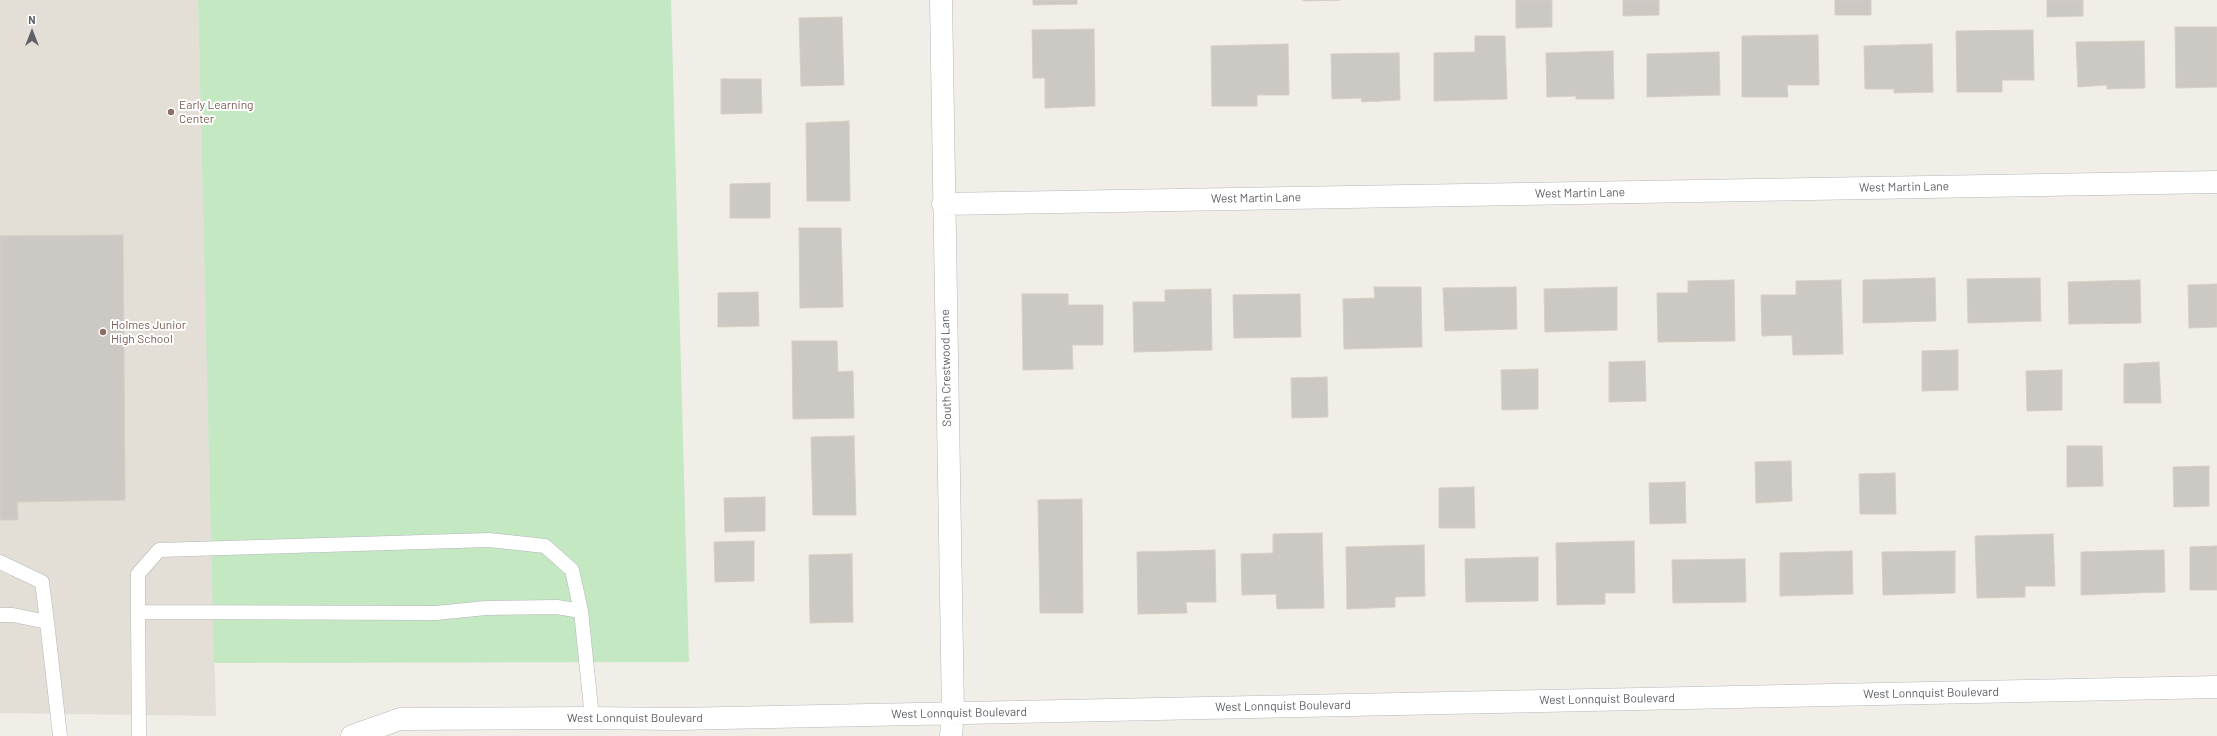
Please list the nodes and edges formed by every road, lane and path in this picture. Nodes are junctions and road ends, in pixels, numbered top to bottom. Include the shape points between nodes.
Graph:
1 (941, 0) edge
2 (2217, 182) edge
3 (943, 204) junction
4 (0, 562) edge
5 (581, 611) junction
6 (138, 612) junction
7 (0, 615) edge
8 (47, 622) junction
9 (2217, 687) edge
10 (953, 713) junction
11 (592, 718) junction
12 (676, 728) edge
13 (60, 736) edge
14 (139, 736) edge
15 (352, 736) edge
16 (951, 736) edge

1 - 3 street, South Crestwood Lane
2 - 3 street, West Martin Lane
3 - 10 street, South Crestwood Lane
4 - 8 lane via 42,582
5 - 6 lane via 557,607 486,608 436,613
5 - 6 lane via 572,570 545,546 489,540 159,550 138,574
5 - 11 lane
6 - 14 lane
7 - 8 lane
8 - 13 lane
9 - 10 street, West Lonnquist Boulevard
10 - 12 street, West Lonnquist Boulevard
10 - 16 street, South Crestwood Lane
11 - 12 street, West Lonnquist Boulevard
11 - 15 street, West Lonnquist Boulevard via 400,719

